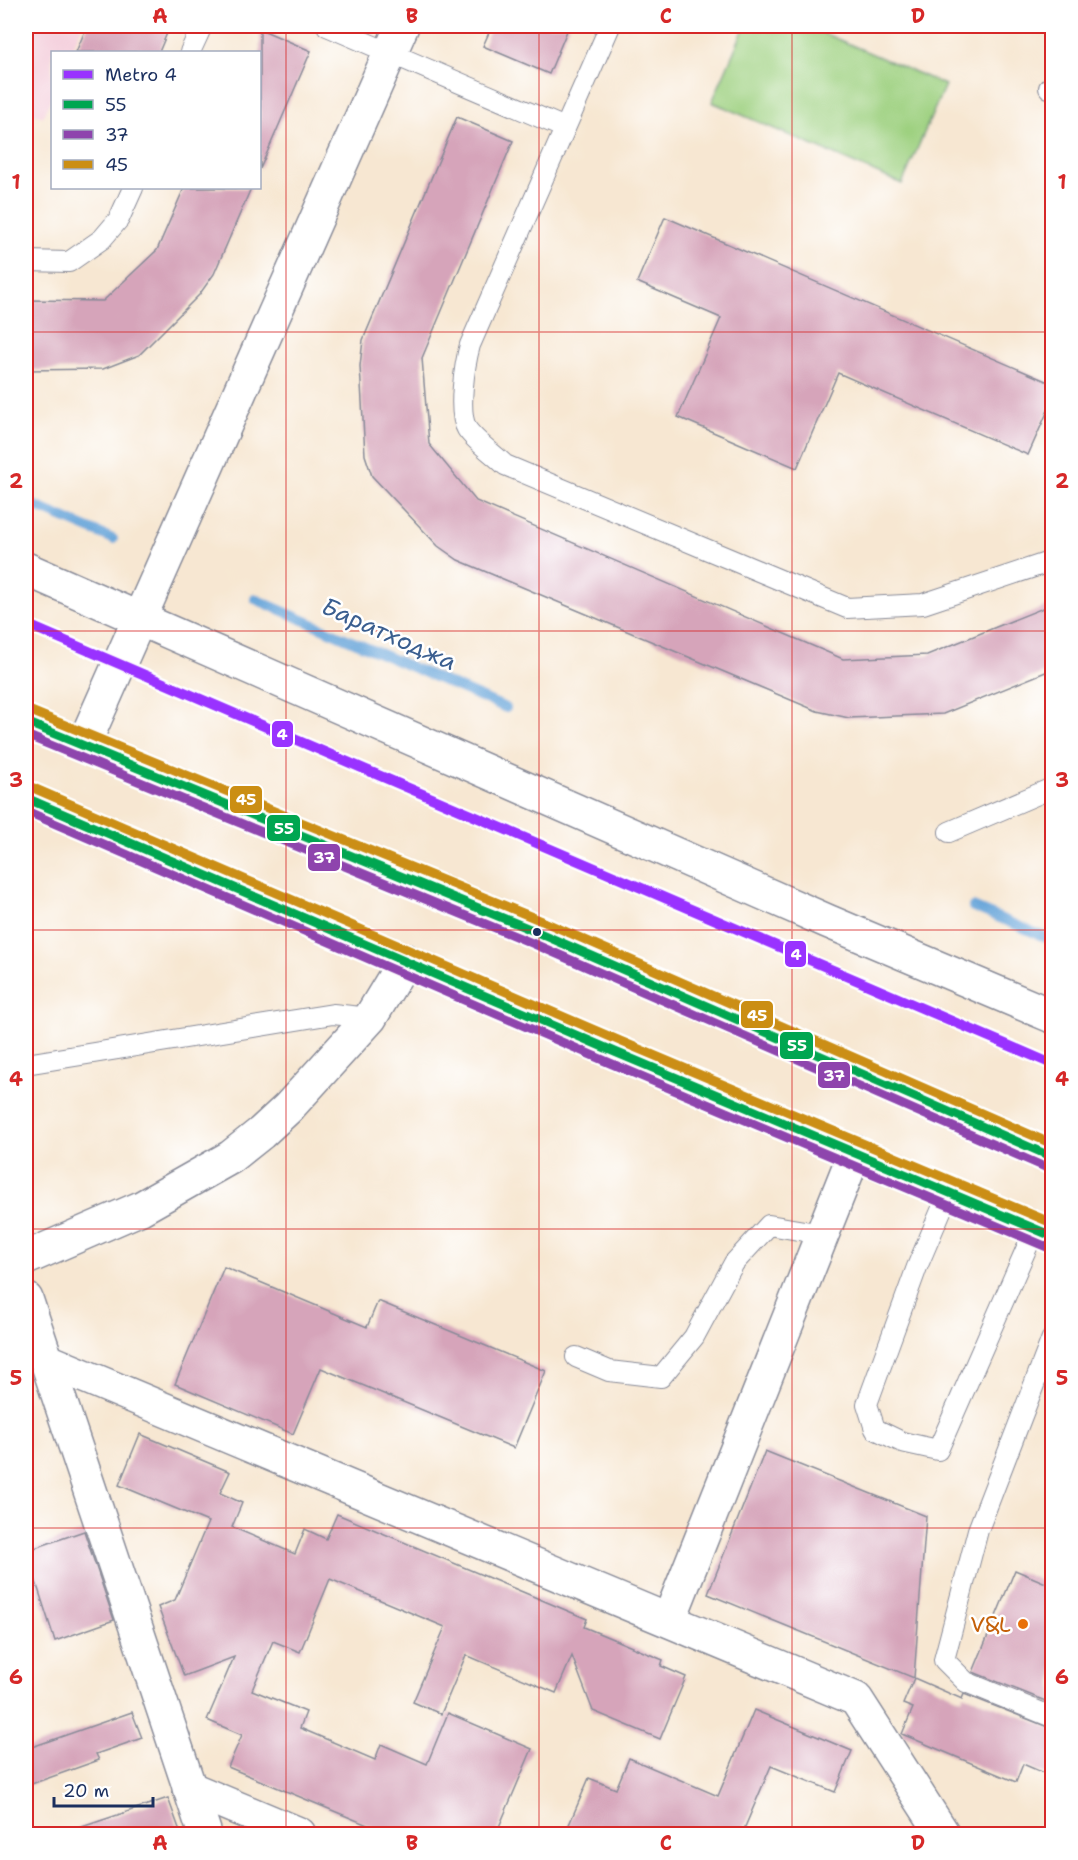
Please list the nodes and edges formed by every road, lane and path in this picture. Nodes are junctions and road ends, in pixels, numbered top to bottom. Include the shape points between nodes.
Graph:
1 (202, 26) edge
2 (327, 26) edge
3 (610, 26) edge
4 (396, 39) edge
5 (190, 51) edge
6 (565, 128) junction
7 (133, 189) edge
8 (26, 261) edge
9 (1053, 561) edge
10 (26, 569) edge
11 (138, 618) junction
12 (26, 722) edge
13 (83, 746) junction
14 (1053, 788) edge
15 (26, 798) edge
16 (949, 832) dead end
17 (405, 960) junction
18 (1053, 1016) edge
19 (370, 1018) junction
20 (26, 1064) edge
21 (855, 1152) junction
22 (1053, 1157) edge
23 (949, 1192) junction
24 (1044, 1233) edge
25 (822, 1234) junction
26 (26, 1258) edge
27 (26, 1299) edge
28 (1053, 1338) edge
29 (576, 1357) dead end
30 (46, 1360) junction
31 (669, 1620) junction
32 (1053, 1717) edge
33 (189, 1788) junction
34 (205, 1834) edge
35 (299, 1834) edge
36 (943, 1834) edge

1 - 5 lane
2 - 4 lane
3 - 6 lane
4 - 6 lane
4 - 11 main road
6 - 9 lane via 465,363 462,394 466,428 505,465 847,608 923,604
7 - 8 lane via 119,219 102,239 69,262
10 - 11 main road
11 - 13 main road
11 - 18 main road via 827,921
12 - 13 main road
13 - 22 main road via 570,945
14 - 16 lane
15 - 17 main road
17 - 19 main road
17 - 21 main road
19 - 20 lane via 333,1014
19 - 26 main road via 288,1108 231,1157 141,1208
21 - 23 main road
21 - 25 main road
23 - 24 main road
23 - 24 lane via 867,1404 875,1429 902,1442 938,1450
25 - 29 lane via 769,1225 734,1263 694,1337 662,1377 609,1371
25 - 31 main road
27 - 30 main road
28 - 32 lane via 978,1530 944,1659 966,1682
30 - 31 main road
30 - 33 main road
31 - 36 main road via 856,1699
33 - 34 main road
33 - 35 main road

